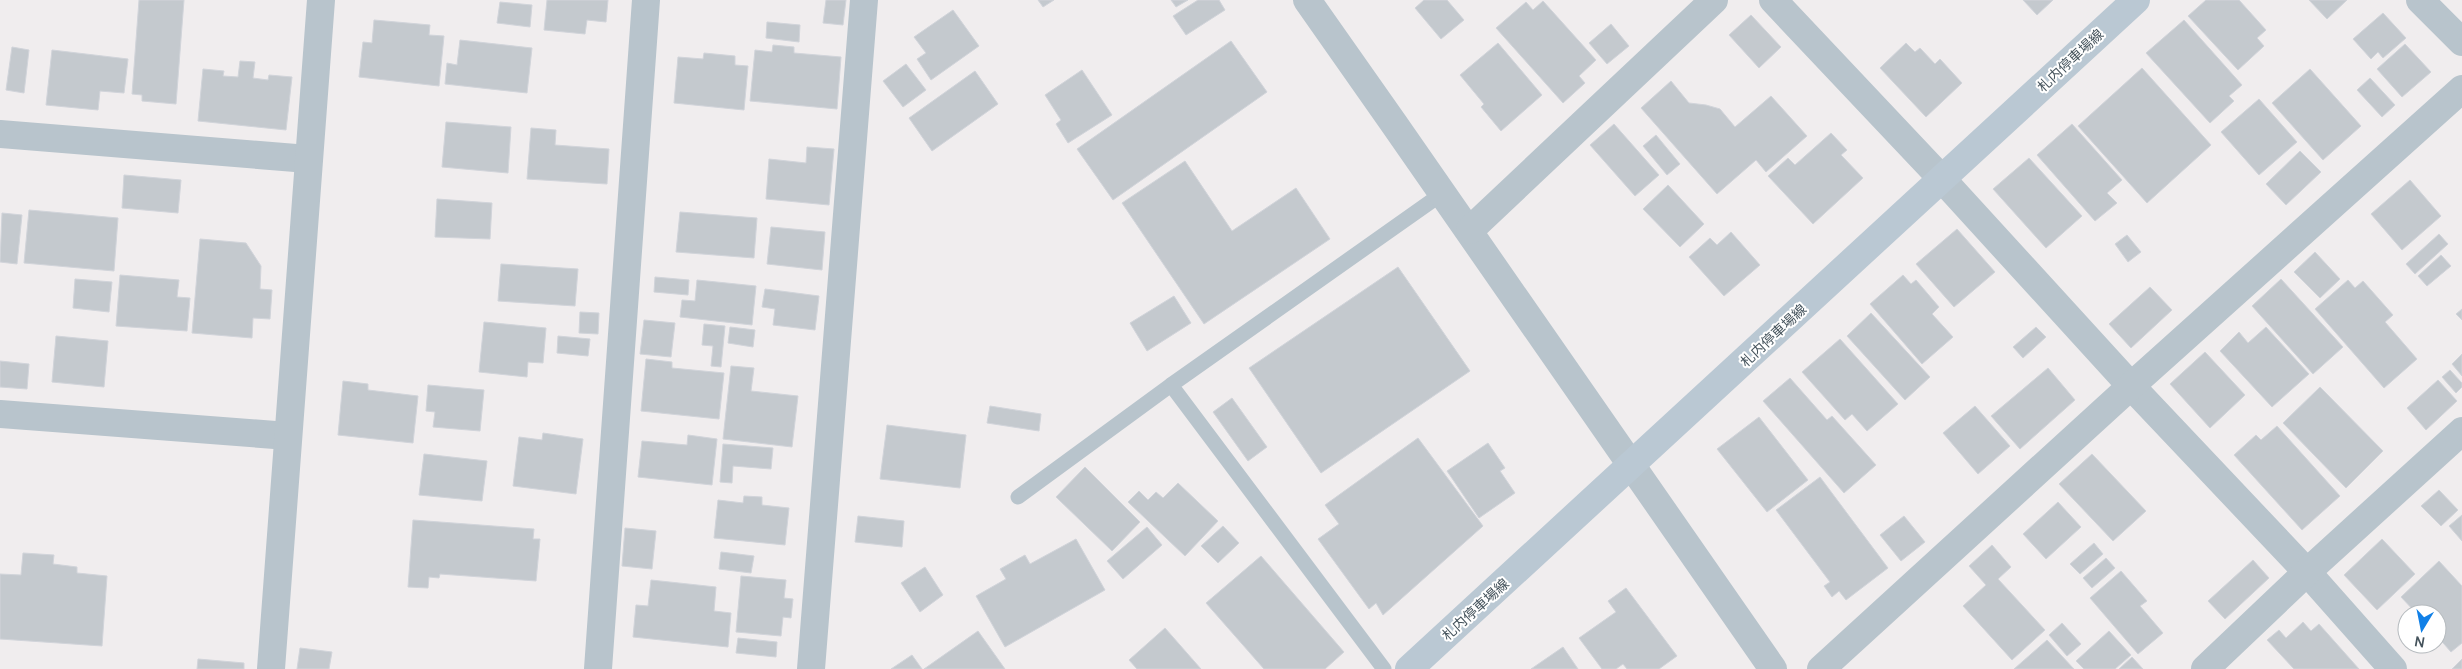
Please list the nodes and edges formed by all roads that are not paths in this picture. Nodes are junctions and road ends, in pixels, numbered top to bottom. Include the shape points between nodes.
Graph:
1 (321, 0) edge
2 (646, 0) edge
3 (864, 0) edge
4 (1307, 0) edge
5 (1714, 0) edge
6 (1773, 0) edge
7 (2136, 0) edge
8 (2420, 0) edge
9 (2462, 42) edge
10 (2462, 89) edge
11 (0, 134) edge
12 (308, 159) junction
13 (1942, 179) junction
14 (1443, 193) junction
15 (1470, 230) junction
16 (1172, 385) junction
17 (2131, 386) junction
18 (0, 414) edge
19 (2462, 431) edge
20 (288, 436) junction
21 (1630, 466) junction
22 (1018, 497) dead end
23 (2306, 572) junction
24 (271, 669) edge
25 (598, 669) edge
26 (811, 669) edge
27 (1384, 669) edge
28 (1409, 669) edge
29 (1773, 669) edge
30 (1822, 669) edge
31 (2205, 669) edge
32 (2393, 669) edge

1 - 12 street
2 - 25 street
3 - 26 street
4 - 14 street
5 - 15 street
6 - 13 street
7 - 13 main road, 札内停車場線
8 - 9 street
10 - 17 street
11 - 12 street
12 - 20 street
13 - 17 street
13 - 21 main road, 札内停車場線
14 - 15 street
14 - 16 lane
15 - 21 street
16 - 22 lane
16 - 27 lane
17 - 23 street
17 - 30 street
18 - 20 street
19 - 23 street
20 - 24 street
21 - 28 main road, 札内停車場線
21 - 29 street
23 - 31 street
23 - 32 street

